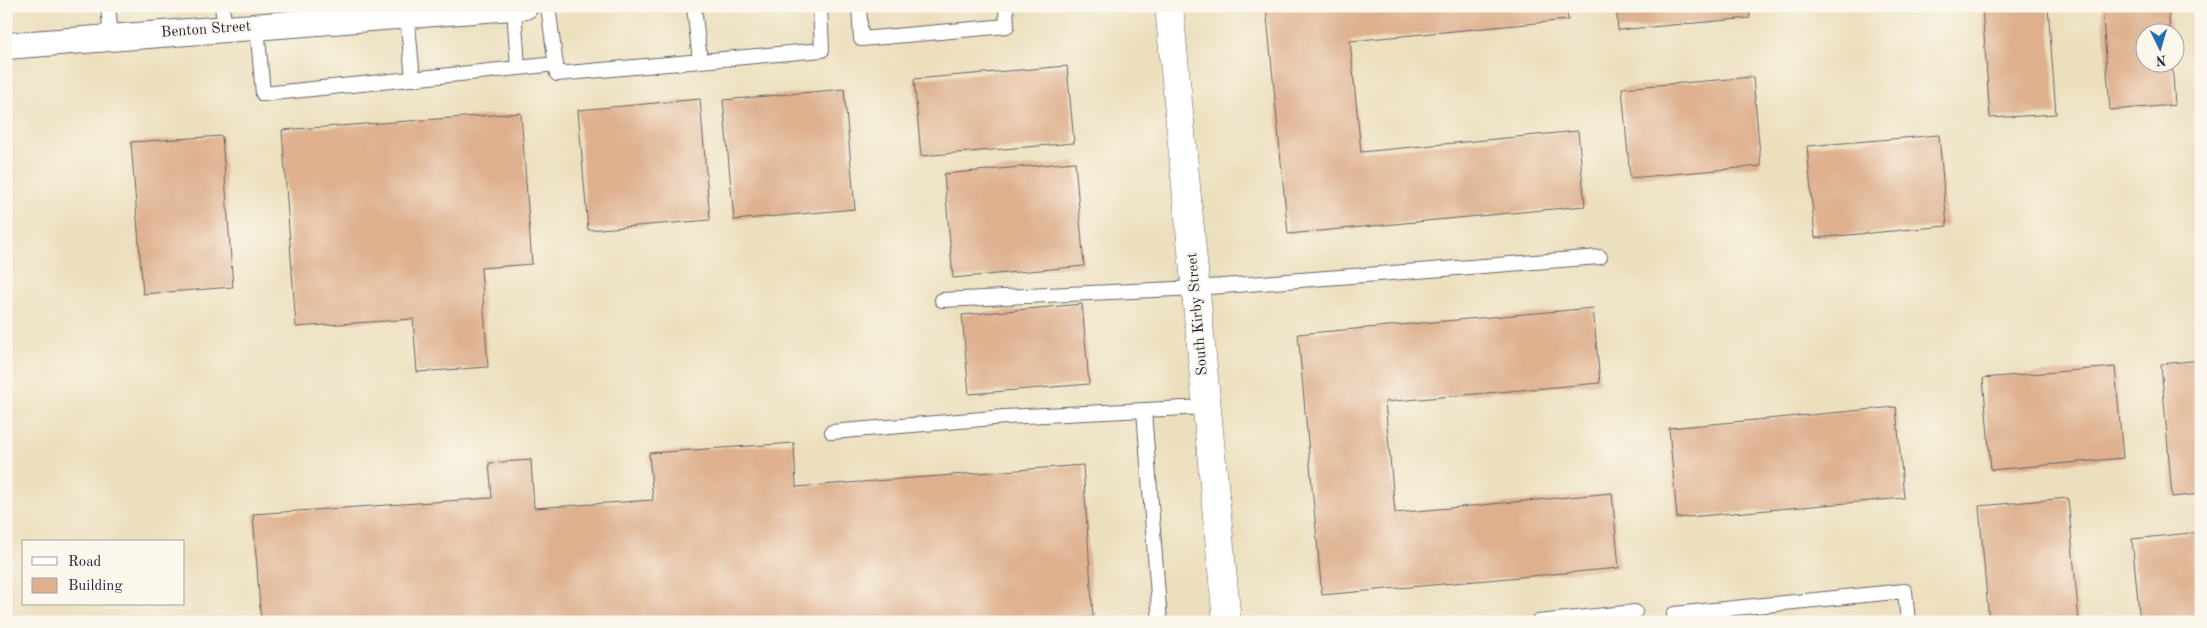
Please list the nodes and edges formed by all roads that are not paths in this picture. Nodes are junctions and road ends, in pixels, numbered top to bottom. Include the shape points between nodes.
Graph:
1 (108, 6) edge
2 (548, 6) edge
3 (694, 6) edge
4 (820, 6) edge
5 (858, 6) edge
6 (1006, 6) edge
7 (1169, 6) edge
8 (520, 7) edge
9 (483, 8) edge
10 (357, 12) edge
11 (407, 15) junction
12 (224, 18) edge
13 (257, 26) junction
14 (111, 38) junction
15 (6, 46) edge
16 (700, 61) junction
17 (556, 64) junction
18 (518, 68) junction
19 (413, 79) junction
20 (1600, 257) dead end
21 (1196, 288) junction
22 (942, 300) dead end
23 (1205, 407) junction
24 (1144, 411) junction
25 (832, 432) dead end
26 (1635, 612) dead end
27 (1160, 622) edge
28 (1227, 622) edge
29 (1538, 622) edge
30 (1675, 622) edge
31 (1908, 622) edge

1 - 14 lane
2 - 17 lane
3 - 16 lane
4 - 16 lane via 822,50
5 - 6 lane via 861,39 1008,26
7 - 21 street, South Kirby Street
8 - 9 street, Benton Street
8 - 18 lane
9 - 11 street, Benton Street
10 - 11 street, Benton Street
10 - 13 street, Benton Street
11 - 19 lane
12 - 13 street, Benton Street
12 - 14 street, Benton Street
13 - 19 lane via 263,94
14 - 15 street, Benton Street
16 - 17 lane via 557,74
17 - 18 lane
18 - 19 lane
20 - 21 lane
21 - 22 lane
21 - 23 street, South Kirby Street
23 - 24 lane
23 - 28 street, South Kirby Street
24 - 25 lane via 1004,417
24 - 27 lane
26 - 29 lane
30 - 31 lane via 1674,614 1905,591

